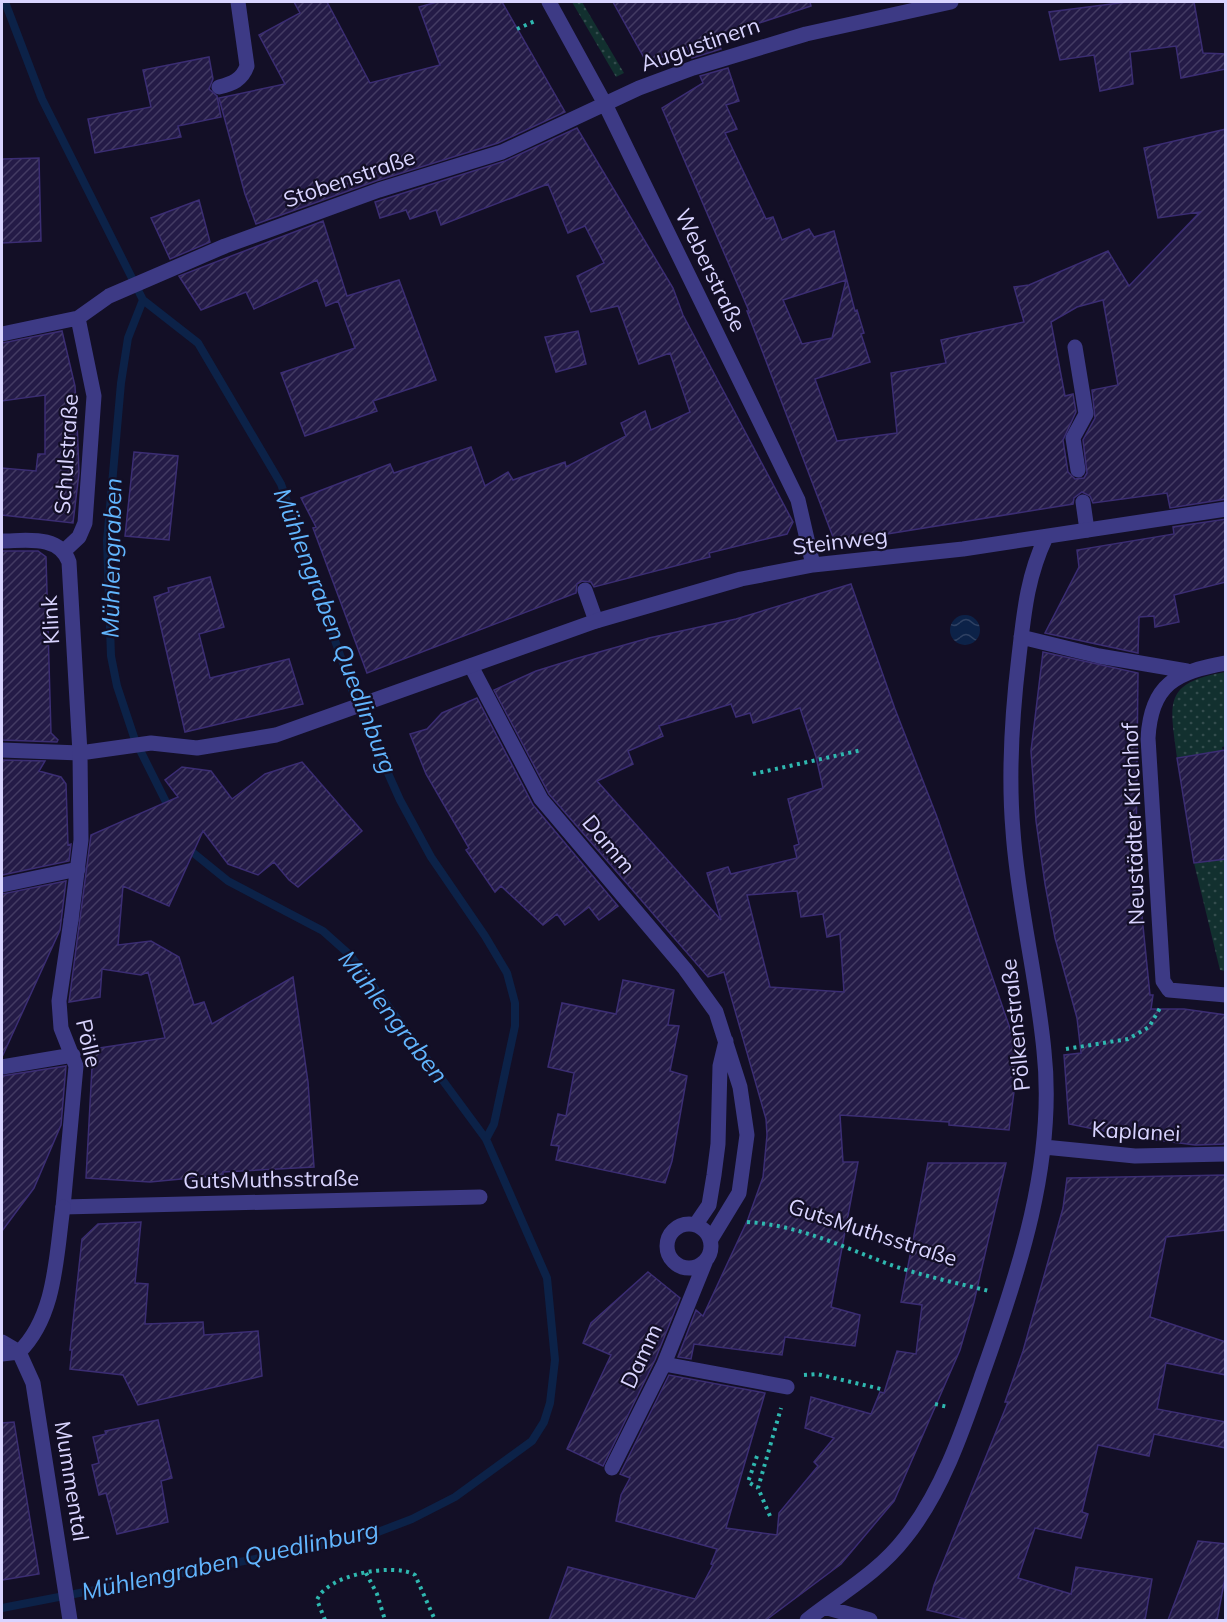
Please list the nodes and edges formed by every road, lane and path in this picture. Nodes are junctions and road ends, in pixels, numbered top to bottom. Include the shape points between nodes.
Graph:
1 (238, 2) edge
2 (549, 2) edge
3 (951, 2) edge
4 (219, 87) dead end
5 (605, 104) junction
6 (78, 318) junction
7 (2, 334) edge
8 (1075, 347) dead end
9 (1078, 470) dead end
10 (1083, 502) dead end
11 (1226, 508) edge
12 (1087, 531) junction
13 (1046, 537) junction
14 (2, 541) edge
15 (64, 551) junction
16 (813, 565) junction
17 (585, 590) dead end
18 (596, 621) junction
19 (1021, 637) junction
20 (1226, 663) edge
21 (471, 666) junction
22 (1187, 671) junction
23 (2, 750) edge
24 (862, 750) dead end
25 (80, 753) junction
26 (753, 774) dead end
27 (78, 869) junction
28 (2, 885) edge
29 (1169, 990) junction
30 (1226, 995) edge
31 (726, 1041) junction
32 (1045, 1052) junction
33 (73, 1055) junction
34 (2, 1067) edge
35 (1044, 1147) junction
36 (1226, 1154) edge
37 (480, 1197) dead end
38 (63, 1207) junction
39 (722, 1221) junction
40 (696, 1224) junction
41 (711, 1239) junction
42 (706, 1260) junction
43 (1010, 1296) junction
44 (2, 1342) edge
45 (19, 1353) junction
46 (2, 1354) edge
47 (664, 1364) junction
48 (787, 1387) junction
49 (881, 1389) dead end
50 (758, 1456) dead end
51 (612, 1468) dead end
52 (758, 1488) junction
53 (770, 1516) dead end
54 (366, 1574) junction
55 (824, 1607) junction
56 (70, 1620) edge
57 (325, 1620) edge
58 (384, 1620) edge
59 (435, 1620) edge
60 (807, 1620) edge
61 (870, 1620) edge

1 - 4 street via 247,66 236,82
2 - 5 street, Weberstraße
3 - 5 street, Augustinern via 749,50
5 - 6 street, Stobenstraße via 502,152 225,246 109,296
5 - 16 street, Weberstraße via 798,500
6 - 7 street
6 - 15 street, Schulstraße via 91,373 94,410 85,524 79,537
8 - 9 street via 1086,414 1073,438
10 - 12 street
11 - 12 street, Steinweg
12 - 13 street, Steinweg
13 - 16 street, Steinweg
13 - 19 street, Pölkenstraße via 1032,567
14 - 15 street via 44,541
15 - 25 street, Klink via 70,572
16 - 18 street, Steinweg via 741,579
17 - 18 street
18 - 21 street, Steinweg
19 - 22 street, Neustädter Kirchhof
19 - 32 street, Pölkenstraße via 1011,740 1012,814
20 - 22 street, Neustädter Kirchhof
21 - 25 street, Steinweg via 376,702 245,742 197,748 151,743
21 - 31 street, Damm via 541,799 703,991 716,1012
22 - 29 street, Neustädter Kirchhof via 1161,691 1150,713 1148,738 1163,981
23 - 25 street, Steinweg
24 - 26 path
25 - 27 street, Pölle
27 - 28 street
27 - 33 street, Pölle via 59,1001 61,1028
29 - 30 street
29 - 32 path via 1149,1027 1137,1035
31 - 39 street, Damm via 744,1104 747,1135 739,1193
31 - 40 street via 720,1066 714,1175 709,1205
32 - 35 street, Pölkenstraße
33 - 34 street
33 - 38 street, Pölle via 76,1066
35 - 36 street, Kaplanei via 1135,1156
35 - 43 street, Pölkenstraße
37 - 38 street, GutsMuthsstraße
38 - 45 street, Pölle via 49,1296 33,1337
39 - 41 street, Damm
39 - 43 path, GutsMuthsstraße via 769,1223 805,1232 910,1271
40 - 41 street
40 - 42 street via 682,1225 671,1234 669,1255 686,1268
41 - 42 street
42 - 47 street, Damm
43 - 55 street, Pölkenstraße via 966,1422 918,1519 871,1575
44 - 45 street
45 - 46 street
45 - 56 street, Mummental via 33,1383
47 - 48 street
47 - 51 street, Damm
48 - 49 path via 803,1375 817,1374
48 - 52 path
50 - 52 path via 748,1482
52 - 53 path
54 - 57 path via 322,1590 317,1600
54 - 58 path
54 - 59 path via 397,1569 415,1575
55 - 60 street, Pölkenstraße
55 - 61 street

